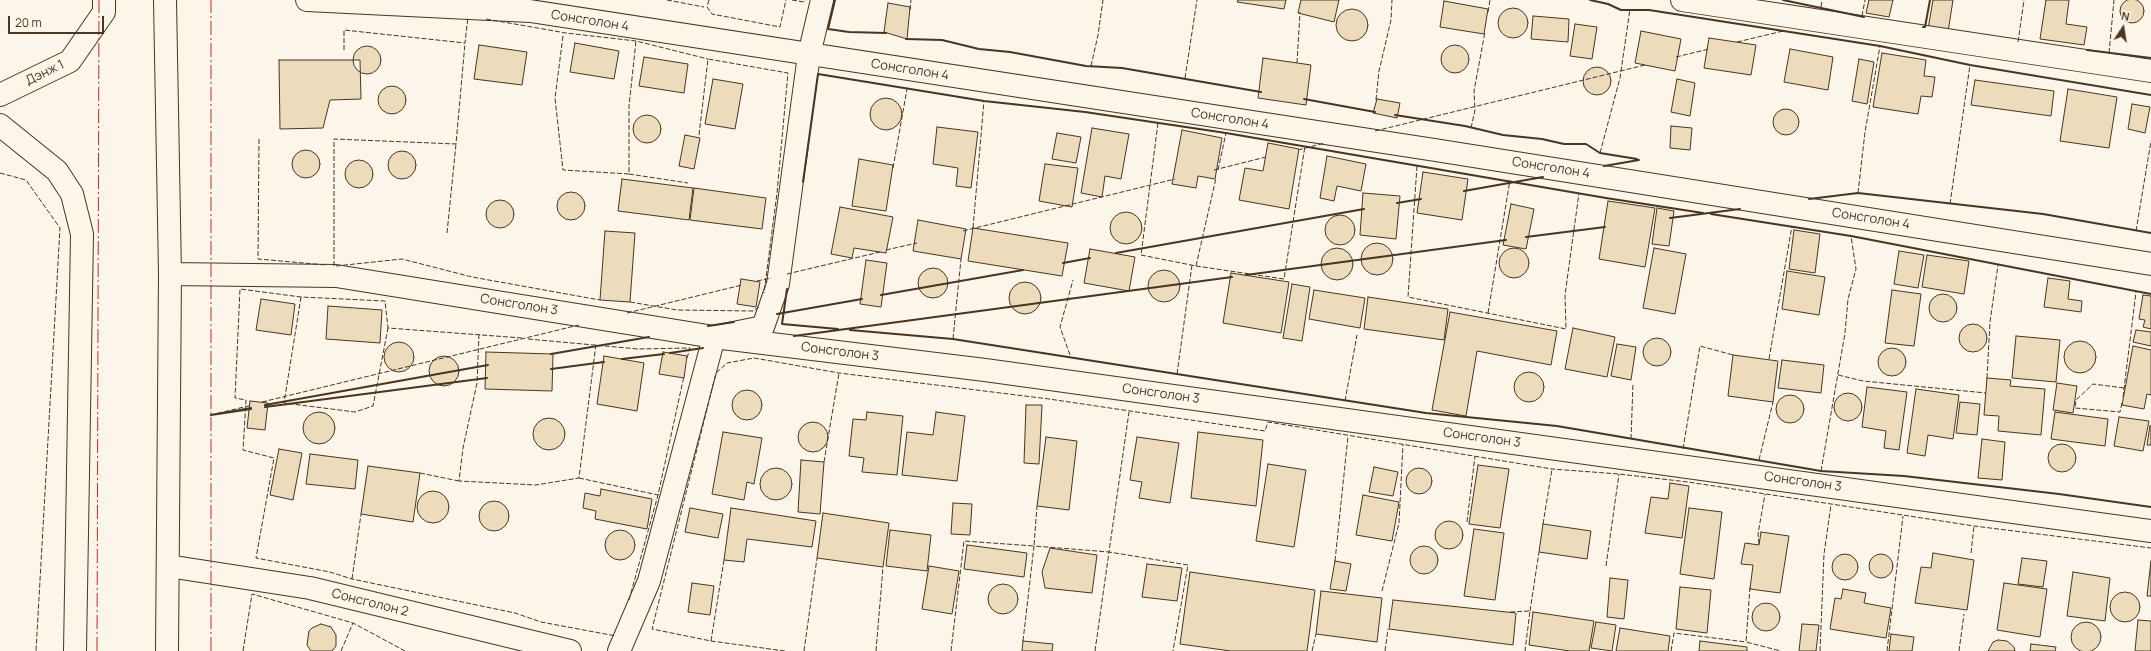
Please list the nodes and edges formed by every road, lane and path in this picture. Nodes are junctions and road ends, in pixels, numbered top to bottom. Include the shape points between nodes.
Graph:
1 (104, 0) edge
2 (165, 0) edge
3 (307, 0) edge
4 (822, 0) edge
5 (1682, 0) edge
6 (809, 55) junction
7 (2151, 71) edge
8 (0, 95) edge
9 (0, 125) edge
10 (2151, 264) edge
11 (170, 274) junction
12 (714, 337) junction
13 (2151, 530) edge
14 (168, 566) junction
15 (75, 651) edge
16 (166, 651) edge
17 (570, 651) edge
18 (619, 651) edge

1 - 8 street, Дэнж 1 via 104,12 70,61
2 - 11 street
3 - 6 street, Сонсголон 4 via 530,11
4 - 6 street
5 - 7 street
6 - 10 street, Сонсголон 4 via 1443,151
6 - 12 street via 778,284 763,327
9 - 15 street via 57,171 72,194 82,234
11 - 12 street, Сонсголон 3 via 336,276
11 - 14 street
12 - 13 street, Сонсголон 3 via 930,363
12 - 18 street via 649,581
14 - 16 street
14 - 17 street, Сонсголон 2 via 310,588

